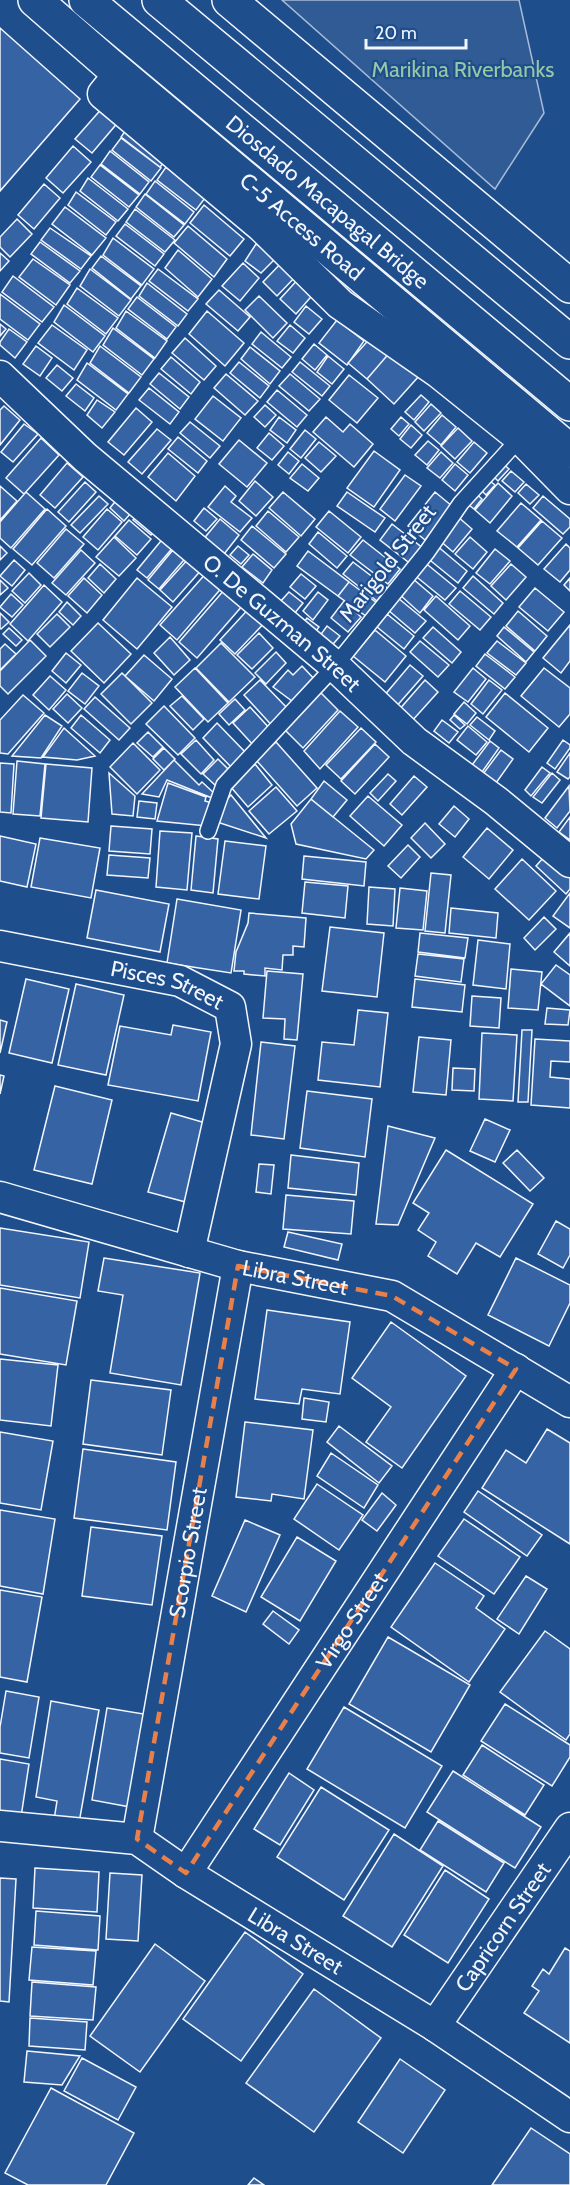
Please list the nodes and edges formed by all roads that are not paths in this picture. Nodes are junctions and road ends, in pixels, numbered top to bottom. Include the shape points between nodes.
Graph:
1 (35, 0) edge
2 (86, 0) edge
3 (159, 0) edge
4 (229, 0) edge
5 (112, 84) junction
6 (570, 286) edge
7 (570, 342) edge
8 (0, 376) edge
9 (570, 404) edge
10 (520, 438) junction
11 (570, 451) edge
12 (570, 489) edge
13 (336, 666) junction
14 (208, 831) dead end
15 (570, 862) edge
16 (0, 946) edge
17 (0, 1197) edge
18 (189, 1252) junction
19 (238, 1266) junction
20 (516, 1369) junction
21 (570, 1402) edge
22 (0, 1826) edge
23 (570, 1828) edge
24 (137, 1839) junction
25 (186, 1873) junction
26 (435, 2026) junction
27 (570, 2117) edge

1 - 5 main road, C-5 Access Road
2 - 9 main road, Diosdado Macapagal Bridge
3 - 7 main road, Diosdado Macapagal Bridge
4 - 6 main road
5 - 10 street via 340,304 438,373
5 - 11 main road, C-5 Access Road
8 - 13 street, O. De Guzman Street via 85,457
10 - 12 street
10 - 13 lane, Marigold Street via 461,503
13 - 14 lane, Marigold Street via 224,785
13 - 15 street, O. De Guzman Street via 414,741
16 - 18 street, Pisces Street via 180,981 230,1007 236,1044
17 - 18 street, Libra Street
18 - 19 street, Libra Street
19 - 20 street, Libra Street via 392,1296
19 - 24 street, Scorpio Street
20 - 21 street, Libra Street
20 - 25 street, Virgo Street
22 - 24 street, Libra Street
23 - 26 street, Capricorn Street
24 - 25 street, Libra Street
25 - 26 street, Libra Street
26 - 27 street, Libra Street

